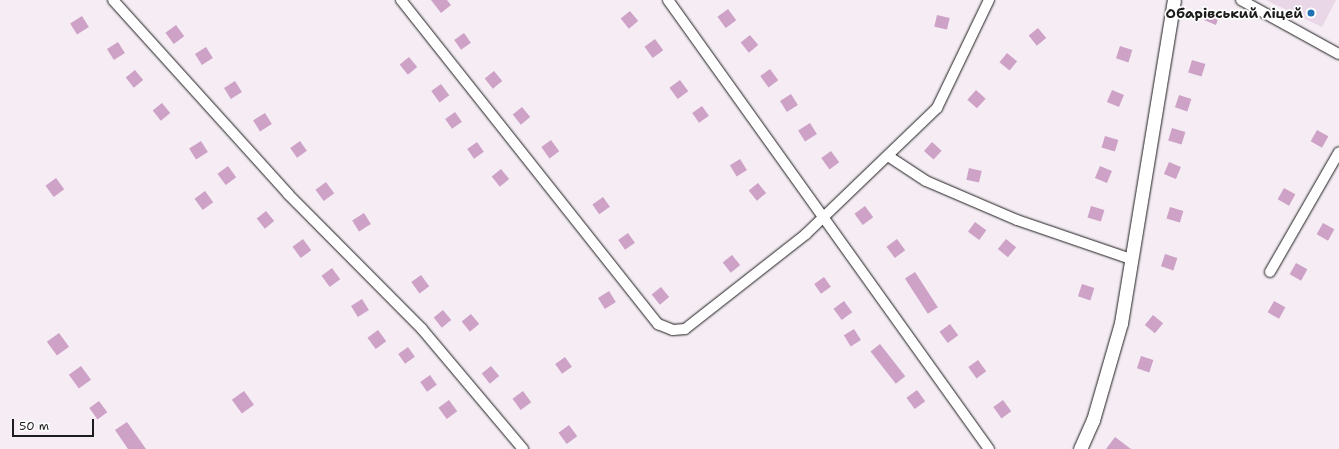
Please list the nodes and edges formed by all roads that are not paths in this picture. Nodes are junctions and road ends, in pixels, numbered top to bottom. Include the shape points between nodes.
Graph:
1 (113, 0) edge
2 (401, 0) edge
3 (668, 0) edge
4 (989, 0) edge
5 (1174, 0) edge
6 (1241, 0) edge
7 (1339, 54) edge
8 (1339, 152) edge
9 (888, 156) junction
10 (822, 218) junction
11 (1131, 259) junction
12 (1270, 272) dead end
13 (523, 449) edge
14 (989, 449) edge
15 (1080, 449) edge

1 - 13 street via 288,194 422,329
2 - 10 street via 658,324 673,330 685,329
3 - 10 street
4 - 9 street via 937,108
5 - 11 street
6 - 7 street
8 - 12 street
9 - 10 street
9 - 11 street via 926,181 1017,220
10 - 14 street
11 - 15 street via 1109,372 1094,420

